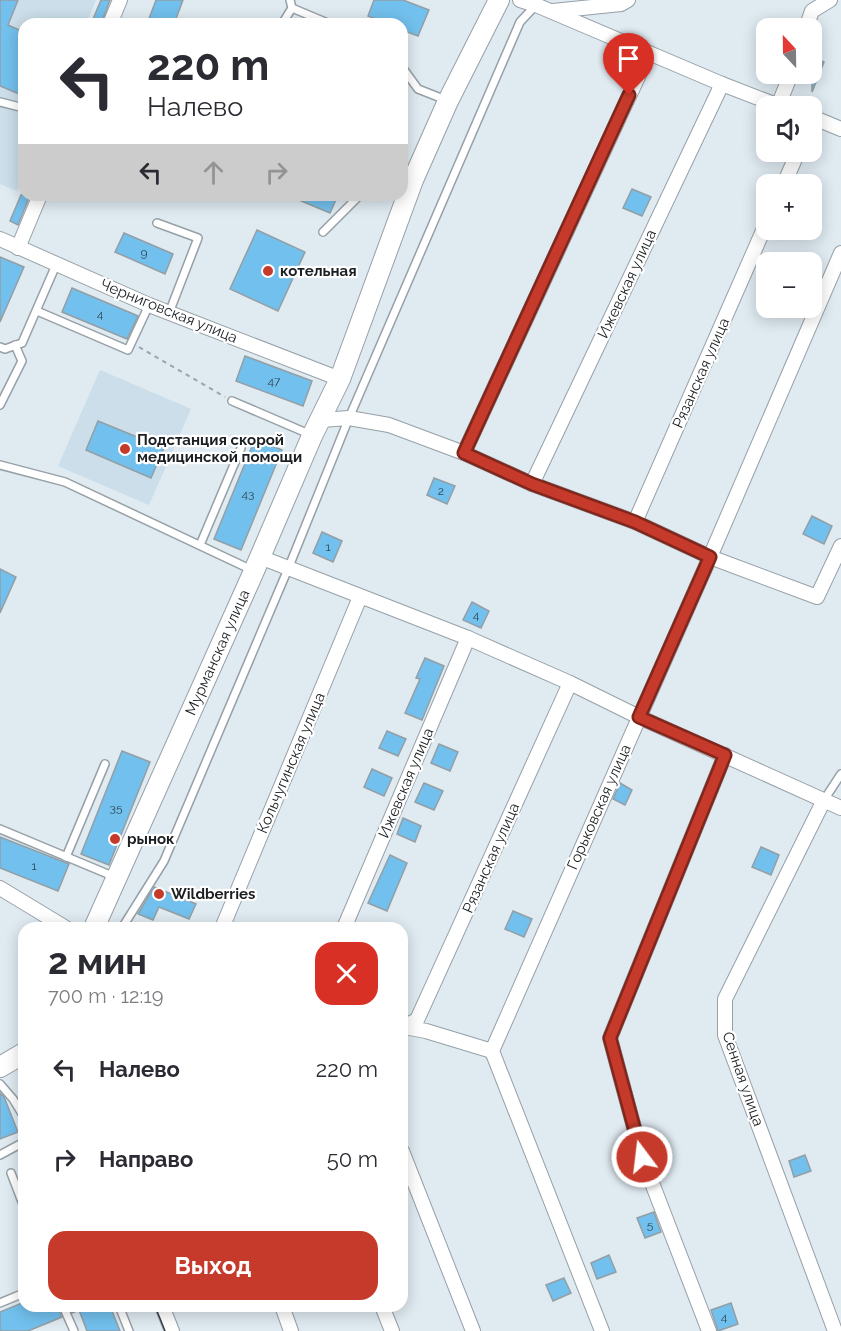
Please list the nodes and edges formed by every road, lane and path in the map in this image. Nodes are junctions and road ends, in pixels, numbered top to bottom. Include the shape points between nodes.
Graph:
1 (120, 0) edge
2 (498, 0) edge
3 (520, 0) edge
4 (628, 0) edge
5 (830, 0) edge
6 (536, 2) edge
7 (291, 4) edge
8 (551, 11) junction
9 (112, 18) edge
10 (285, 18) edge
11 (318, 18) edge
12 (809, 18) edge
13 (649, 53) junction
14 (408, 76) edge
15 (722, 84) junction
16 (756, 97) edge
17 (448, 101) junction
18 (0, 102) edge
19 (18, 106) edge
20 (822, 122) edge
21 (841, 129) edge
22 (408, 187) edge
23 (38, 201) edge
24 (354, 201) edge
25 (403, 201) edge
26 (157, 223) dead end
27 (323, 232) dead end
28 (0, 239) edge
29 (759, 240) edge
30 (18, 248) junction
31 (841, 253) edge
32 (56, 265) junction
33 (149, 305) junction
34 (36, 311) junction
35 (169, 312) junction
36 (132, 342) junction
37 (15, 345) junction
38 (0, 347) edge
39 (340, 378) junction
40 (232, 401) joint
41 (0, 405) edge
42 (349, 418) junction
43 (316, 428) junction
44 (241, 448) dead end
45 (464, 453) junction
46 (0, 465) edge
47 (532, 484) junction
48 (635, 522) junction
49 (200, 545) junction
50 (841, 546) edge
51 (710, 557) junction
52 (257, 564) junction
53 (288, 569) junction
54 (360, 597) junction
55 (468, 638) junction
56 (570, 683) junction
57 (639, 717) junction
58 (725, 755) junction
59 (105, 764) dead end
60 (841, 774) edge
61 (824, 800) junction
62 (841, 808) edge
63 (0, 829) edge
64 (66, 857) junction
65 (117, 878) junction
66 (0, 888) edge
67 (56, 922) edge
68 (97, 922) edge
69 (126, 922) edge
70 (225, 922) edge
71 (347, 922) edge
72 (408, 1024) edge
73 (408, 1028) edge
74 (492, 1051) junction
75 (18, 1057) edge
76 (0, 1068) edge
77 (0, 1084) edge
78 (18, 1107) edge
79 (18, 1146) edge
80 (0, 1155) edge
81 (408, 1166) edge
82 (11, 1173) dead end
83 (18, 1191) edge
84 (18, 1296) edge
85 (0, 1303) edge
86 (66, 1312) edge
87 (121, 1312) edge
88 (164, 1312) edge
89 (284, 1312) edge
90 (384, 1312) edge
91 (74, 1331) edge
92 (129, 1331) edge
93 (172, 1331) edge
94 (291, 1331) edge
95 (392, 1331) edge
96 (473, 1331) edge
97 (602, 1331) edge
98 (709, 1331) edge
99 (835, 1331) edge

1 - 9 street
2 - 17 main road, Мурманская улица
3 - 6 street
4 - 8 street
5 - 12 street via 812,10
6 - 8 street
6 - 42 lane via 520,22
7 - 10 lane
7 - 11 lane
8 - 13 street
13 - 15 street
13 - 45 street
14 - 17 lane via 418,90
15 - 16 street
15 - 47 street, Ижевская улица
17 - 22 main road, Мурманская улица
18 - 19 lane
20 - 21 street
23 - 30 street
24 - 27 lane
25 - 39 main road, Мурманская улица
26 - 35 lane via 198,238
28 - 30 street, Черниговская улица
29 - 48 street, Рязанская улица
30 - 32 street, Черниговская улица
31 - 51 street, Горьковская улица
32 - 33 street, Черниговская улица
32 - 34 lane
33 - 35 street, Черниговская улица
33 - 36 lane
34 - 36 lane via 128,350
34 - 37 lane via 22,343
35 - 39 street, Черниговская улица
36 - 40 path
37 - 38 lane
37 - 41 lane via 22,361
39 - 43 main road, Мурманская улица
40 - 43 lane
42 - 43 street
42 - 45 street via 389,424
42 - 53 lane
43 - 52 main road, Мурманская улица
44 - 49 lane
45 - 47 street
46 - 49 lane via 65,482
47 - 48 street
48 - 51 street
49 - 52 lane
50 - 51 street via 817,597
51 - 57 street, Горьковская улица
52 - 53 street
52 - 65 main road, Мурманская улица
53 - 54 street
53 - 69 lane via 164,861
54 - 55 street
54 - 70 street, Кольчугинская улица
55 - 56 street
55 - 71 street, Ижевская улица
56 - 57 street
56 - 72 street, Рязанская улица via 417,1020
57 - 58 street
57 - 74 street, Горьковская улица
58 - 61 street
58 - 98 street via 610,1038 642,1157
59 - 64 lane
60 - 61 lane
61 - 62 street
61 - 99 street, Сенная улица via 725,999 725,1035
63 - 64 lane
64 - 65 lane
65 - 68 main road, Мурманская улица
66 - 67 street
73 - 74 street
74 - 97 street
75 - 76 main road
77 - 78 lane
79 - 80 lane
81 - 96 street
82 - 83 lane
84 - 85 lane
86 - 91 lane
87 - 92 lane
88 - 93 street
89 - 94 street
90 - 95 street

